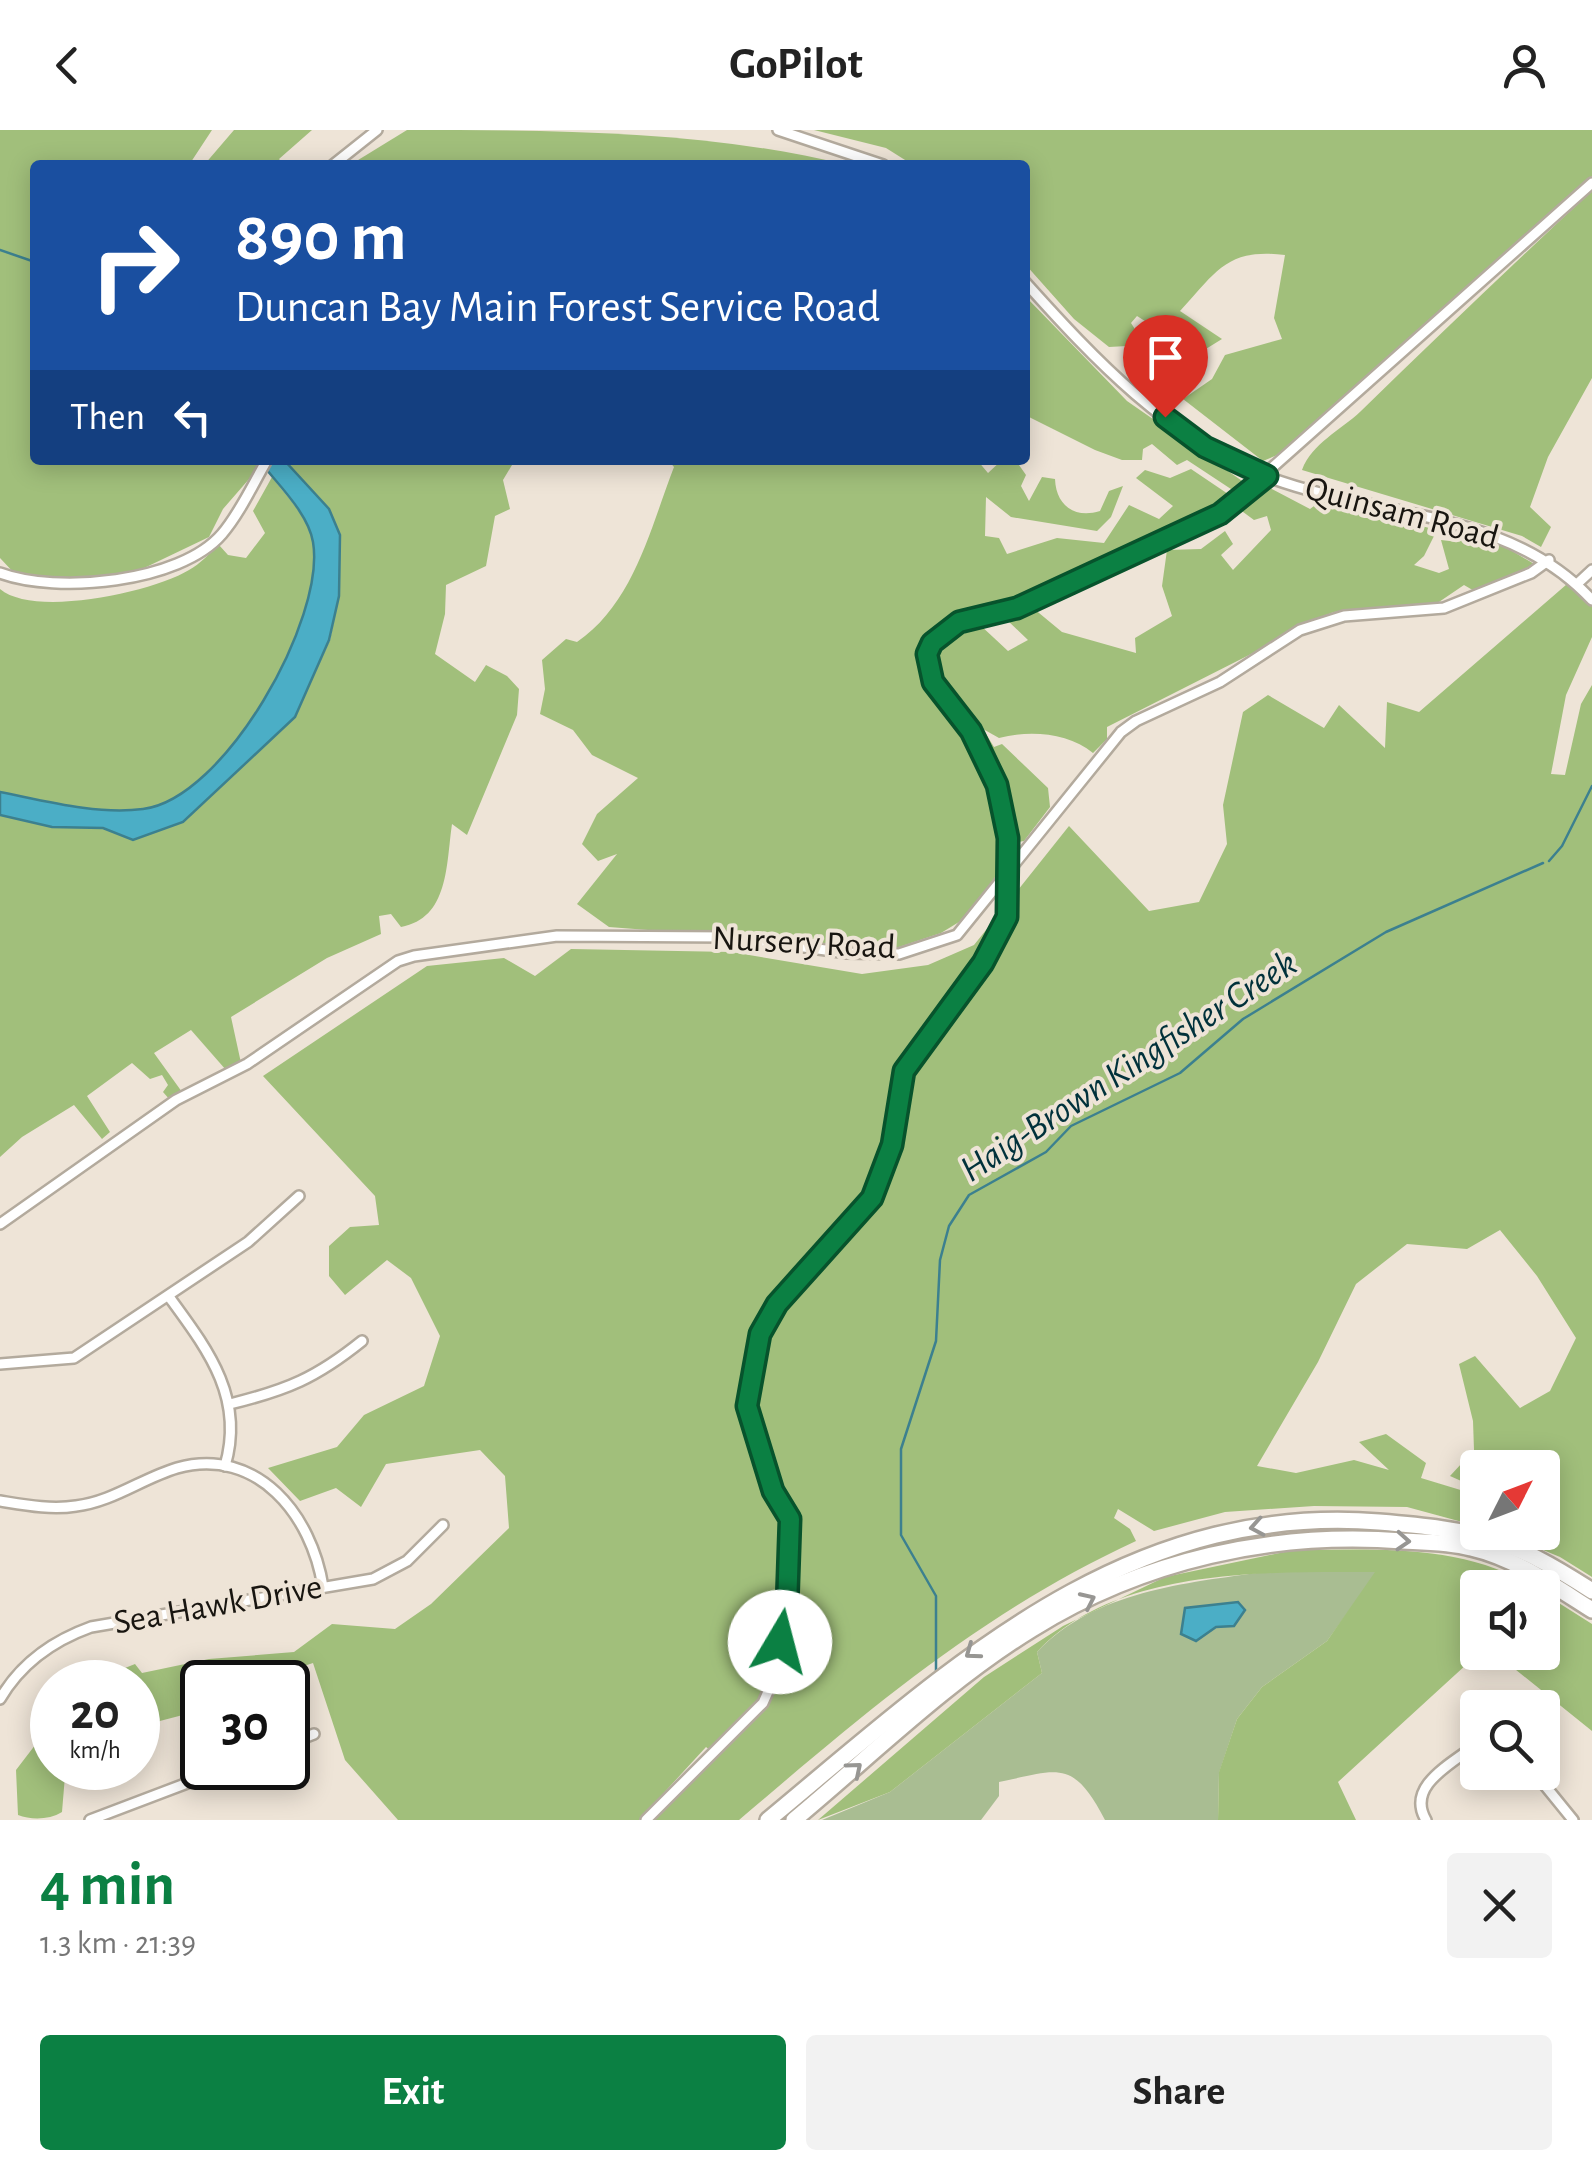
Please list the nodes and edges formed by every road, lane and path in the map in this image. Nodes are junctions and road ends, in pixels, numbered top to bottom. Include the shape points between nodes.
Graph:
1 (377, 130) edge
2 (778, 130) edge
3 (339, 160) edge
4 (867, 160) edge
5 (1592, 183) edge
6 (1030, 287) edge
7 (264, 465) edge
8 (1267, 476) junction
9 (1549, 560) junction
10 (1592, 570) edge
11 (0, 573) edge
12 (1578, 584) junction
13 (1592, 600) edge
14 (1008, 871) junction
15 (299, 1196) dead end
16 (0, 1224) edge
17 (170, 1298) junction
18 (362, 1342) dead end
19 (0, 1364) edge
20 (230, 1404) junction
21 (225, 1466) junction
22 (0, 1502) edge
23 (443, 1524) dead end
24 (324, 1587) junction
25 (1592, 1591) edge
26 (1592, 1610) edge
27 (0, 1699) edge
28 (314, 1734) dead end
29 (310, 1736) edge
30 (1460, 1758) edge
31 (180, 1786) edge
32 (1549, 1790) edge
33 (90, 1820) edge
34 (646, 1820) edge
35 (768, 1820) edge
36 (794, 1820) edge
37 (1426, 1820) edge
38 (1573, 1820) edge

1 - 3 street
2 - 4 street
5 - 8 street
6 - 8 street, Quinsam Road via 1122,385 1205,447
7 - 11 street via 221,535 188,560 135,578 26,583
8 - 9 street, Quinsam Road via 1505,537
8 - 14 street via 1220,514 1017,608 959,622 932,643 927,670 983,752 997,785
9 - 12 street, Quinsam Road
9 - 14 street, Nursery Road via 1444,608 1344,616 1300,630 1220,682 1136,720
10 - 12 street
12 - 13 street, Quinsam Road
14 - 16 street, Nursery Road via 957,935 899,954 731,937 557,936 398,961 246,1064 176,1100
14 - 34 street via 1007,917 983,963 904,1071 892,1145 872,1198 777,1304 760,1334 747,1406 773,1491 790,1519 787,1607 774,1678 762,1702
15 - 17 street
17 - 19 street via 74,1358
17 - 20 street via 211,1355
18 - 20 street via 304,1382
20 - 21 street
21 - 22 street via 182,1466 79,1506
21 - 24 street via 253,1477 294,1510 318,1552
23 - 24 street, Sea Hawk Drive via 390,1572
24 - 27 street, Sea Hawk Drive via 91,1627 34,1657
25 -> 35 highway via 1526,1550 1475,1532 1341,1520 1218,1534 1134,1562 1021,1618
36 -> 26 highway via 991,1657 1080,1603 1154,1571 1283,1540 1338,1536 1470,1548 1520,1566
28 - 29 street
30 - 37 street via 1421,1789
31 - 33 street
32 - 38 street

